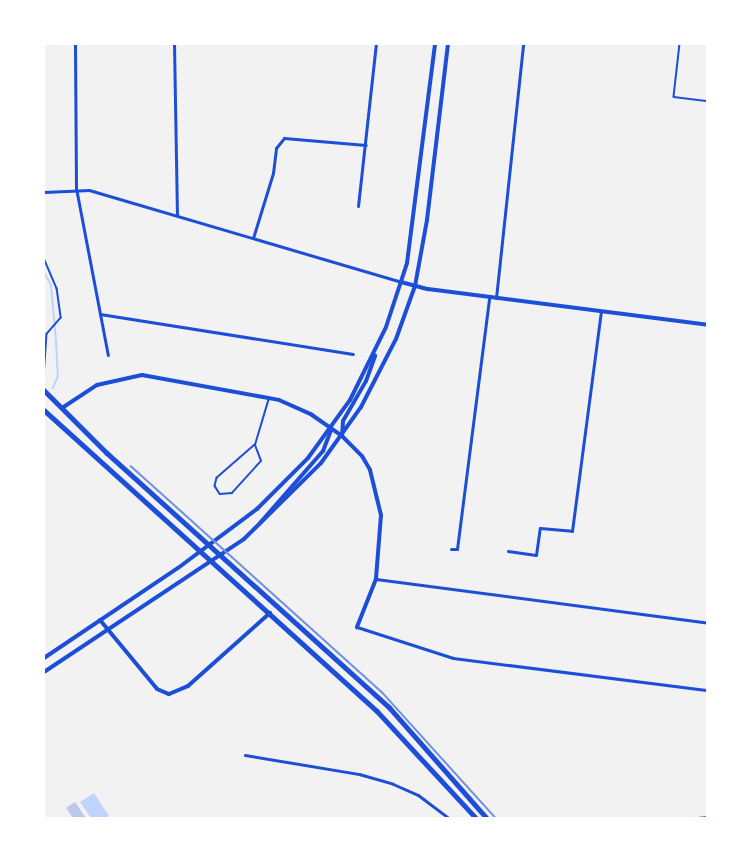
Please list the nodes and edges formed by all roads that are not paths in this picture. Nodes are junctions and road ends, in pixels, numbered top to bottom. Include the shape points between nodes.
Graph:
1 (75, 44) edge
2 (174, 44) edge
3 (376, 44) edge
4 (435, 44) edge
5 (448, 44) edge
6 (523, 44) edge
7 (680, 44) edge
8 (708, 101) edge
9 (366, 145) junction
10 (76, 188) junction
11 (44, 192) edge
12 (358, 206) dead end
13 (177, 215) junction
14 (253, 238) junction
15 (401, 282) junction
16 (415, 286) junction
17 (489, 298) junction
18 (495, 298) junction
19 (601, 312) junction
20 (100, 314) junction
21 (708, 325) edge
22 (375, 353) junction
23 (353, 354) dead end
24 (108, 355) dead end
25 (44, 390) edge
26 (269, 397) junction
27 (61, 408) junction
28 (44, 410) edge
29 (331, 428) junction
30 (342, 436) junction
31 (255, 445) junction
32 (256, 528) junction
33 (451, 549) dead end
34 (508, 551) dead end
35 (376, 579) junction
36 (270, 613) junction
37 (100, 620) junction
38 (708, 623) edge
39 (357, 627) joint
40 (108, 630) junction
41 (44, 658) edge
42 (44, 672) edge
43 (708, 690) edge
44 (245, 755) dead end
45 (708, 817) edge
46 (448, 819) edge
47 (476, 819) edge
48 (487, 819) edge
49 (698, 819) edge

1 - 10 street
2 - 13 street
3 - 9 street
4 - 15 street via 414,218
5 - 16 street
6 - 18 street
7 - 8 lane via 674,97
9 - 12 street
9 - 14 street via 284,138 276,148 273,173
10 - 11 street
10 - 13 street
10 - 20 street
13 - 14 street
14 - 15 street
15 - 16 street
15 - 22 street
16 - 17 street
16 - 30 street via 383,367
17 - 18 street
17 - 33 street via 457,549
18 - 19 street
19 - 21 street
19 - 34 street via 572,531 540,528 536,555
20 - 23 street
20 - 24 street
22 - 29 street
22 - 30 street via 372,370 343,421
25 - 27 main road
26 - 27 street via 157,377 126,376 97,384
26 - 29 street via 296,407
26 - 31 lane
27 - 48 main road via 389,707
28 - 36 main road
29 - 30 street
29 - 32 street via 329,443
29 - 37 street via 283,485 234,528
30 - 32 street via 303,484
30 - 35 street via 362,456 377,489 382,539
31 - 31 lane via 261,461 232,493 220,494 215,486 217,478
32 - 40 street via 189,578
35 - 38 street
35 - 39 street
36 - 40 street via 188,686 169,694 157,689
36 - 47 main road via 377,711
37 - 40 street
37 - 41 street
39 - 43 street via 453,658
40 - 42 street
44 - 46 street via 359,774 393,784 418,795
45 - 49 street

